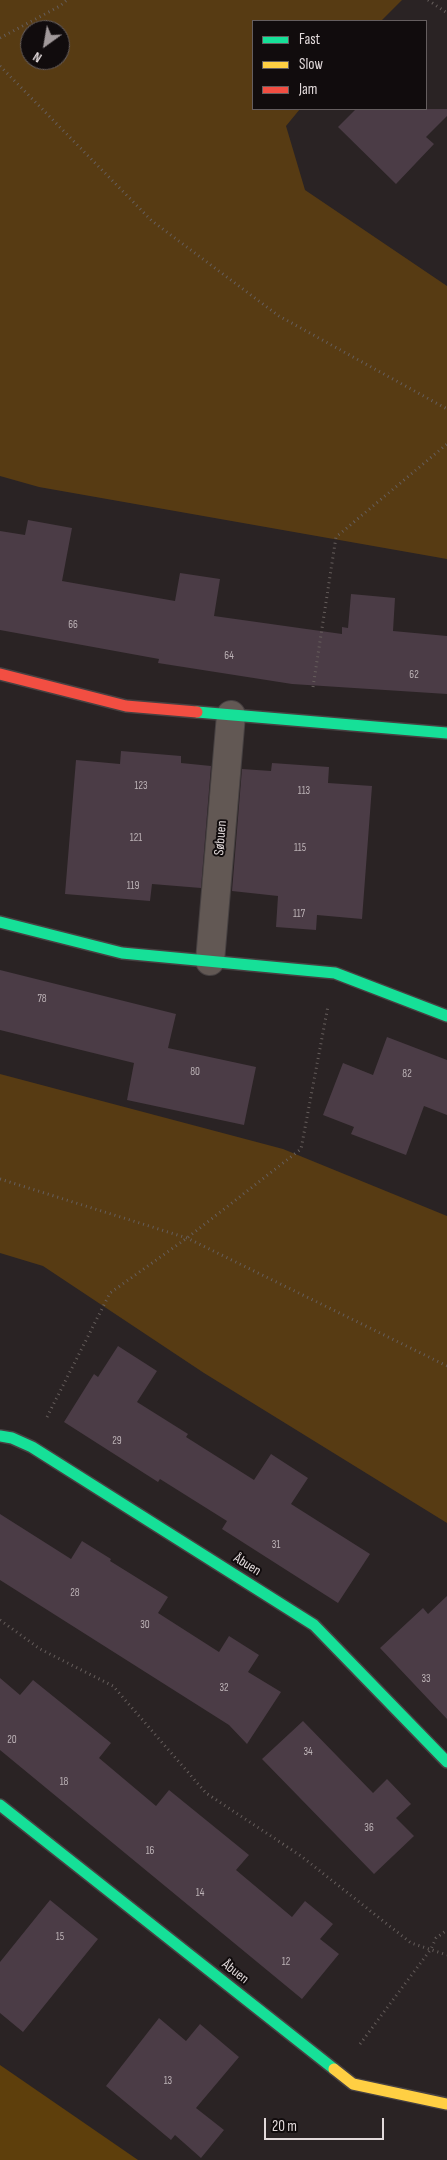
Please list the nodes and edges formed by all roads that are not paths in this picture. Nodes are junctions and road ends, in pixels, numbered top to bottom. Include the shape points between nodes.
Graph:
1 (0, 674) edge
2 (231, 716) junction
3 (447, 733) edge
4 (0, 922) edge
5 (210, 961) junction
6 (447, 1016) edge
7 (0, 1436) edge
8 (447, 1762) edge
9 (0, 1805) edge
10 (447, 2104) edge

1 - 2 street via 126,706
2 - 3 street
2 - 5 street, Søbuen
4 - 5 street via 122,953
5 - 6 street via 335,973
7 - 8 street, Åbuen via 32,1447 314,1625
9 - 10 street, Åbuen via 353,2084

